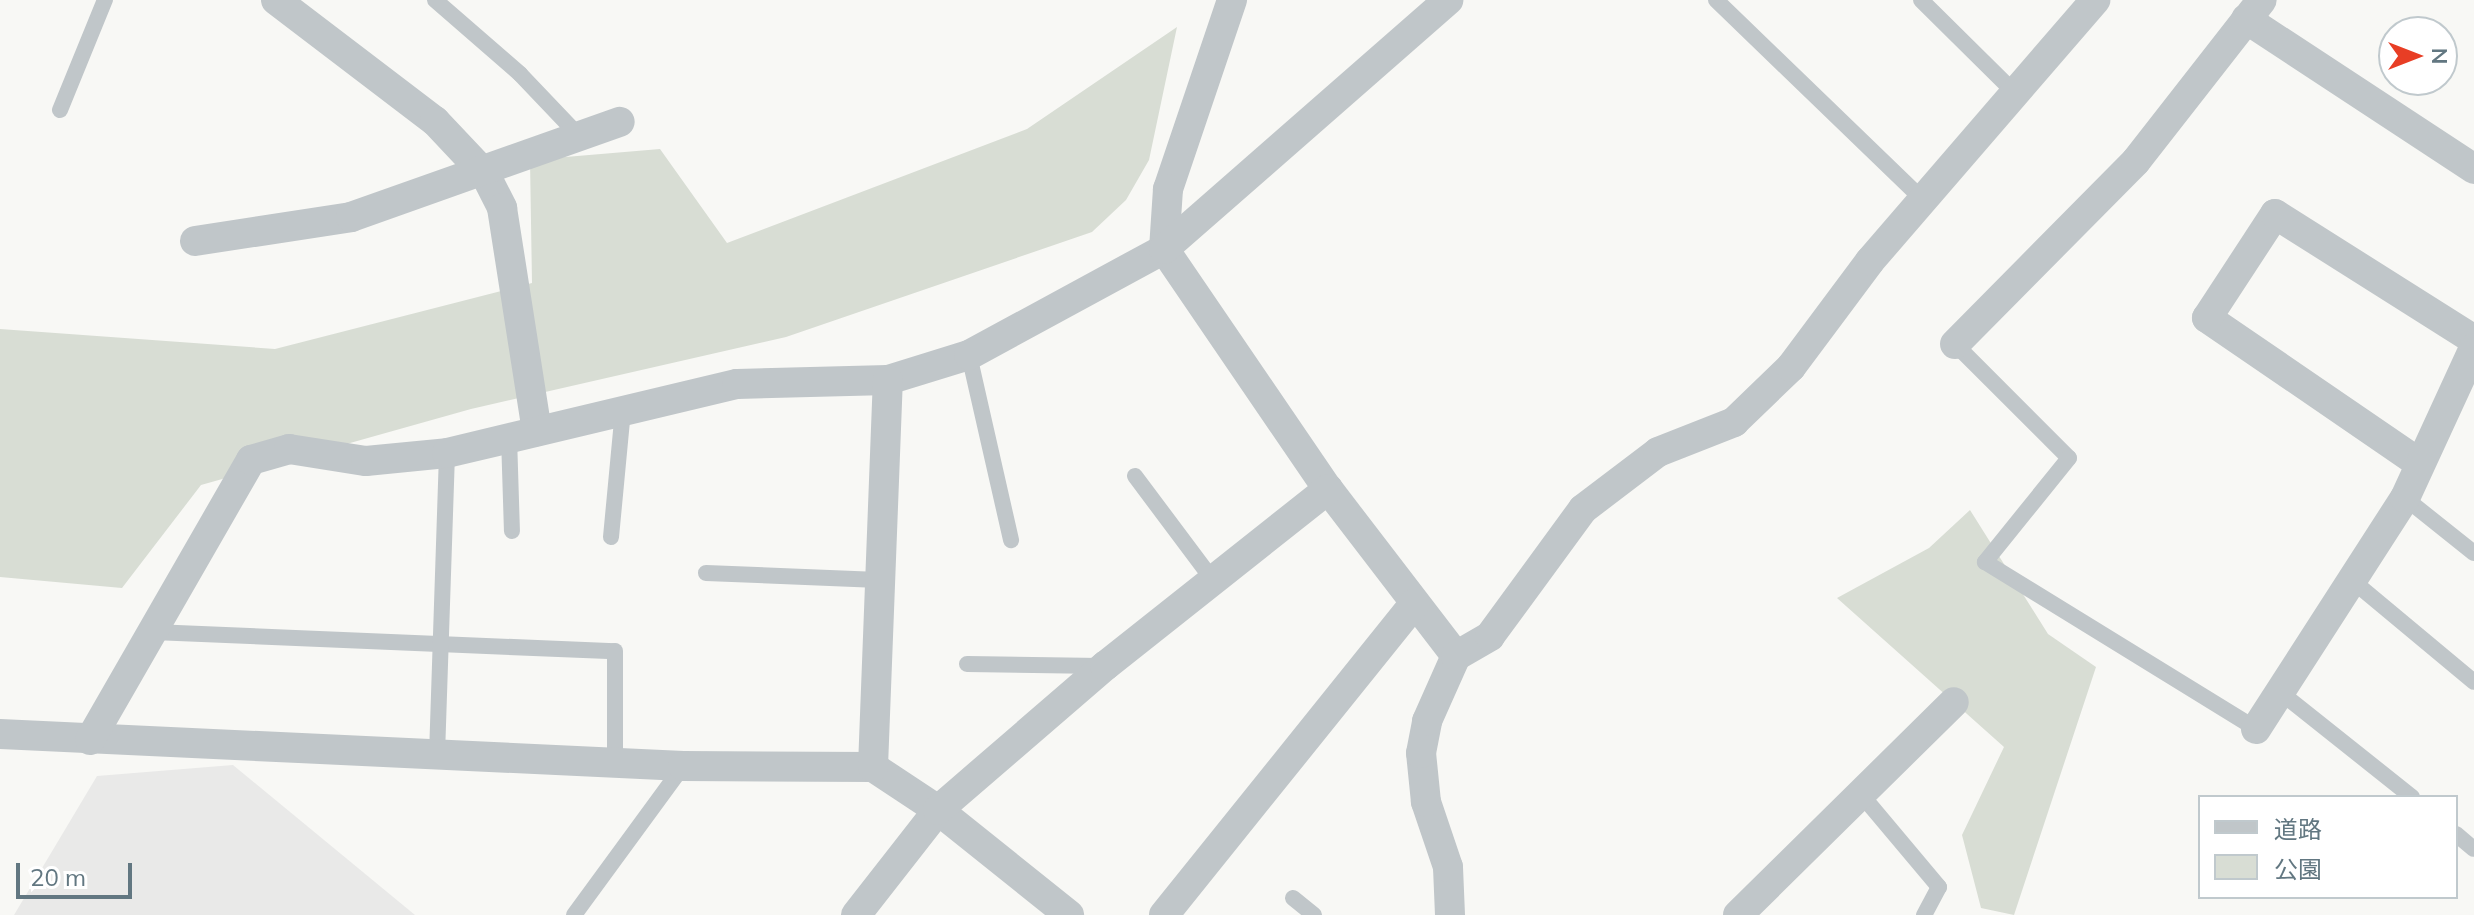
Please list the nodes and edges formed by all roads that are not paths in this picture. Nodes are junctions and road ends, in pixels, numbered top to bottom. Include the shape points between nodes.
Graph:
1 (105, 0) edge
2 (276, 0) edge
3 (435, 0) edge
4 (1232, 0) edge
5 (1448, 0) edge
6 (1716, 0) edge
7 (1921, 0) edge
8 (2095, 0) edge
9 (2254, 10) edge
10 (2016, 94) junction
11 (60, 110) dead end
12 (620, 122) dead end
13 (579, 136) junction
14 (480, 169) junction
15 (2474, 169) edge
16 (1923, 200) junction
17 (195, 241) dead end
18 (1164, 249) junction
19 (2474, 340) edge
20 (1955, 344) joint
21 (2474, 348) edge
22 (969, 355) junction
23 (888, 380) junction
24 (623, 411) junction
25 (523, 434) junction
26 (447, 453) junction
27 (2419, 463) junction
28 (1135, 476) dead end
29 (1328, 489) junction
30 (2405, 498) junction
31 (512, 531) dead end
32 (611, 537) dead end
33 (1011, 540) dead end
34 (2474, 553) edge
35 (706, 573) dead end
36 (1212, 579) junction
37 (879, 580) junction
38 (2354, 582) junction
39 (1415, 603) junction
40 (153, 632) junction
41 (442, 647) junction
42 (1456, 656) junction
43 (967, 664) dead end
44 (1105, 666) junction
45 (2474, 682) edge
46 (2280, 692) junction
47 (1954, 702) dead end
48 (2256, 729) joint
49 (0, 734) edge
50 (90, 740) junction
51 (437, 755) junction
52 (615, 762) junction
53 (683, 766) junction
54 (873, 767) junction
55 (1860, 793) junction
56 (2409, 795) edge
57 (938, 810) junction
58 (2458, 836) edge
59 (2474, 849) edge
60 (1293, 898) dead end
61 (574, 915) edge
62 (856, 915) edge
63 (1069, 915) edge
64 (1164, 915) edge
65 (1314, 915) edge
66 (1450, 915) edge
67 (1738, 915) edge
68 (1924, 915) edge

1 - 11 lane
2 - 14 street via 435,121
3 - 13 lane via 520,74
4 - 18 street via 1168,189
5 - 18 street
6 - 16 lane
7 - 10 lane
8 - 10 street
9 - 15 street
9 - 20 street via 2136,161
10 - 16 street
12 - 13 street
13 - 14 street
14 - 17 street via 351,217
14 - 25 street via 502,208
16 - 42 street via 1791,367 1734,422 1658,452 1583,509 1490,636
18 - 22 street
18 - 29 street
19 - 27 street via 2275,214 2207,318
20 - 48 lane via 2069,458 1985,562
21 - 27 street
22 - 23 street
22 - 33 lane
23 - 24 street via 737,384
23 - 37 street
24 - 25 street
24 - 32 lane
25 - 26 street
25 - 31 lane
26 - 40 street via 366,461 289,449 251,460
26 - 41 lane
27 - 30 street
28 - 36 lane
29 - 36 street
29 - 39 street
30 - 34 lane
30 - 38 street
35 - 37 lane
36 - 44 street
37 - 54 street
38 - 45 lane
38 - 46 street
39 - 42 street
39 - 64 street
40 - 41 lane
40 - 50 street
41 - 51 lane
41 - 52 lane via 615,651
42 - 66 street via 1427,721 1421,753 1426,802 1448,867
43 - 44 lane
44 - 57 street
46 - 48 street
46 - 56 lane
47 - 55 street
49 - 50 street
50 - 51 street
51 - 52 street
52 - 53 street
53 - 54 street
53 - 61 lane
54 - 57 street
55 - 67 street
55 - 68 lane via 1939,887
57 - 62 street
57 - 63 street
58 - 59 lane
60 - 65 lane

